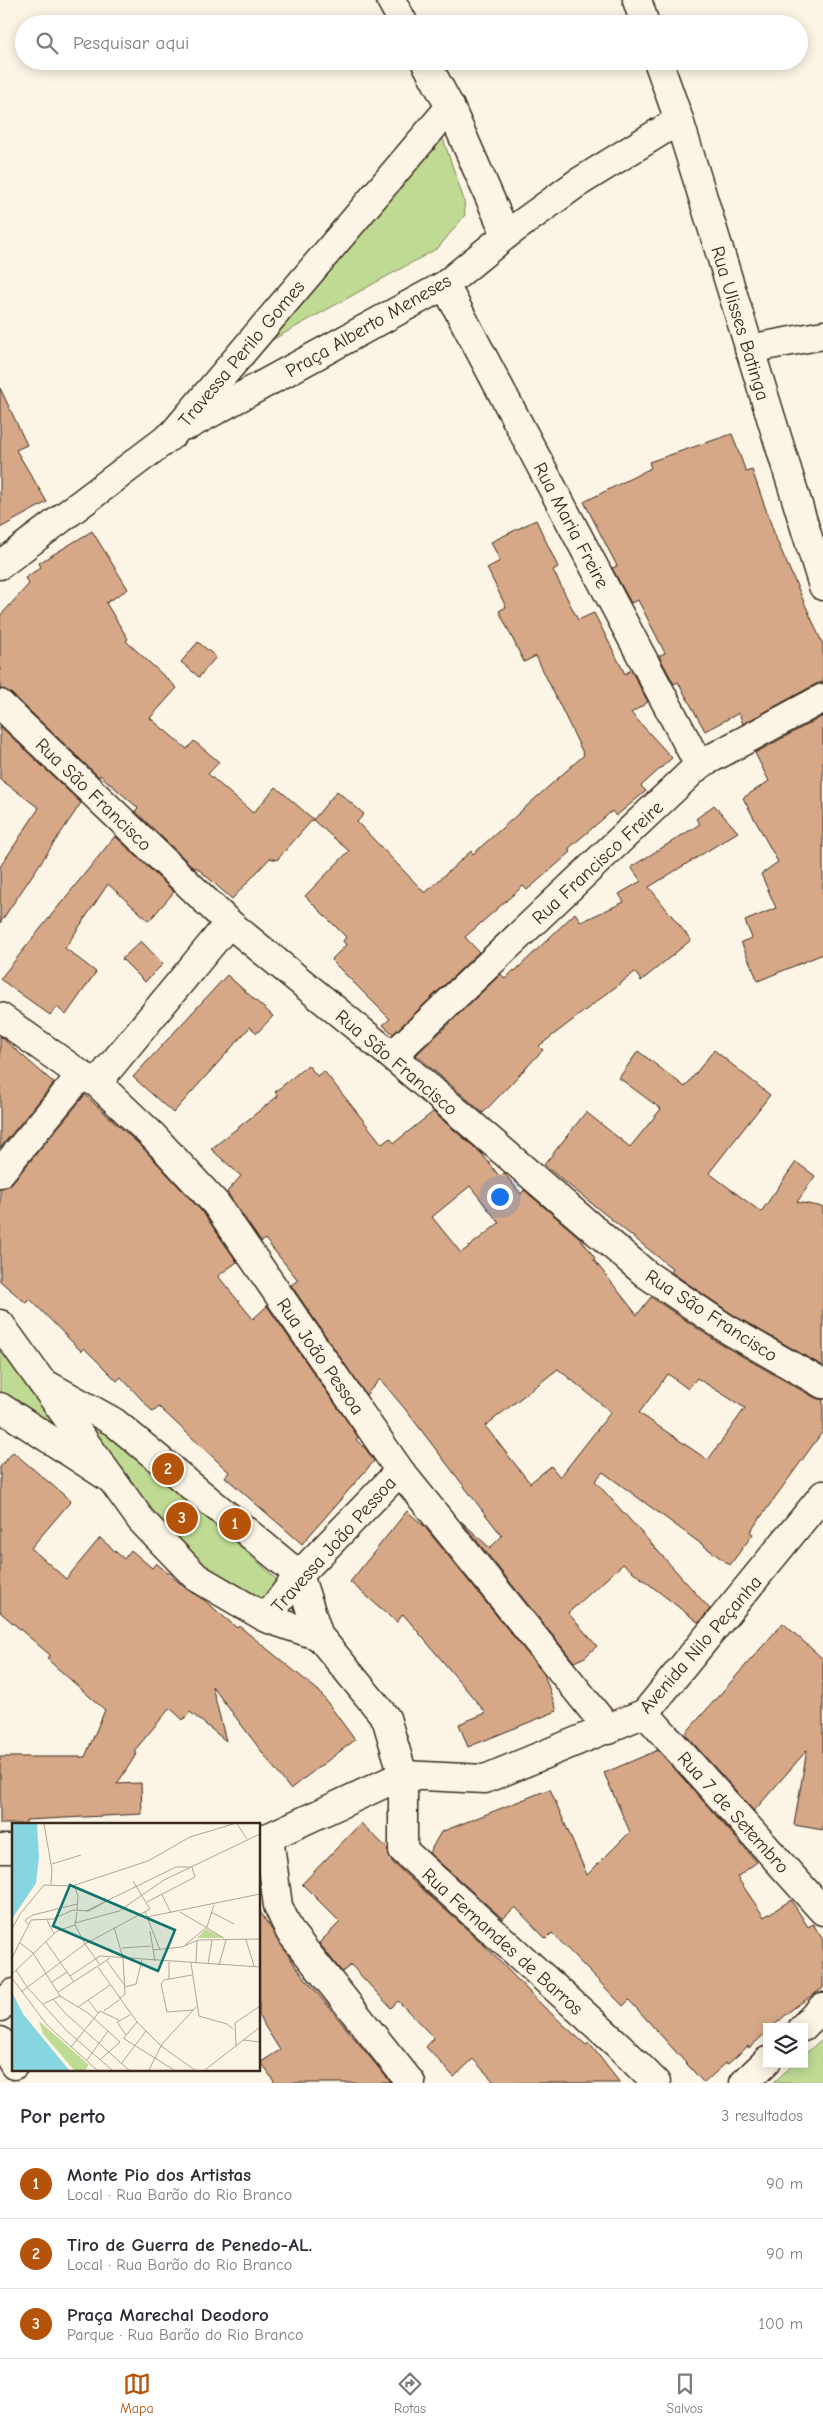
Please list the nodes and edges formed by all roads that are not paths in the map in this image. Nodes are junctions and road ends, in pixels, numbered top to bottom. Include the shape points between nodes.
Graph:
1 (391, 0) edge
2 (637, 0) edge
3 (399, 15) edge
4 (642, 15) edge
5 (430, 70) edge
6 (661, 70) edge
7 (450, 107) junction
8 (678, 120) junction
9 (506, 235) junction
10 (445, 285) junction
11 (823, 335) edge
12 (749, 349) junction
13 (173, 434) junction
14 (0, 565) edge
15 (823, 586) edge
16 (823, 698) edge
17 (0, 704) edge
18 (699, 765) junction
19 (229, 923) junction
20 (0, 1016) edge
21 (392, 1056) junction
22 (89, 1079) junction
23 (0, 1173) edge
24 (0, 1324) edge
25 (42, 1382) junction
26 (823, 1384) edge
27 (0, 1407) edge
28 (400, 1471) junction
29 (111, 1479) junction
30 (823, 1495) edge
31 (299, 1575) junction
32 (266, 1618) junction
33 (319, 1636) junction
34 (645, 1713) junction
35 (609, 1730) junction
36 (403, 1775) junction
37 (264, 1838) edge
38 (823, 1911) edge
39 (12, 1994) edge
40 (0, 2007) edge
41 (823, 2007) edge
42 (806, 2023) edge
43 (0, 2041) edge
44 (12, 2062) edge
45 (763, 2065) edge
46 (16, 2070) edge
47 (22, 2083) edge
48 (411, 2083) edge
49 (656, 2083) edge
50 (744, 2083) edge

1 - 3 street
2 - 4 street
5 - 7 street
6 - 8 street, Rua Ulisses Batinga
7 - 9 street
7 - 13 street, Travessa Perilo Gomes
8 - 9 street, Praça Alberto Meneses via 576,184
8 - 12 street, Rua Ulisses Batinga
9 - 10 street, Praça Alberto Meneses
10 - 13 street, Praça Alberto Meneses
10 - 18 street, Rua Maria Freire
11 - 12 street
12 - 15 street, Rua Ulisses Batinga
13 - 14 street, Travessa Perilo Gomes
16 - 18 street, Rua Francisco Freire
17 - 19 street, Rua São Francisco
18 - 21 street, Rua Francisco Freire
19 - 21 street, Rua São Francisco
19 - 22 street
20 - 22 street, Rua João Pessoa
21 - 26 street, Rua São Francisco via 646,1274 727,1329
22 - 23 street
22 - 28 street, Rua João Pessoa via 153,1136 216,1204
24 - 25 street
25 - 29 street
25 - 31 street via 114,1422
27 - 29 street
28 - 31 street, Travessa João Pessoa
28 - 35 street, Rua João Pessoa
29 - 32 street via 141,1520 196,1576
30 - 34 street, Avenida Nilo Peçanha
31 - 32 street, Travessa João Pessoa
31 - 33 street
32 - 33 street
33 - 36 street, Rua Fernandes de Barros via 386,1718
34 - 35 street, Avenida Nilo Peçanha
34 - 38 street, Rua 7 de Setembro
35 - 36 street, Avenida Nilo Peçanha via 484,1779
36 - 37 street
36 - 49 street, Rua Fernandes de Barros via 403,1850
37 - 48 street via 278,1906 290,1932
39 - 40 street
41 - 42 street
43 - 44 street
45 - 50 street
46 - 47 street

